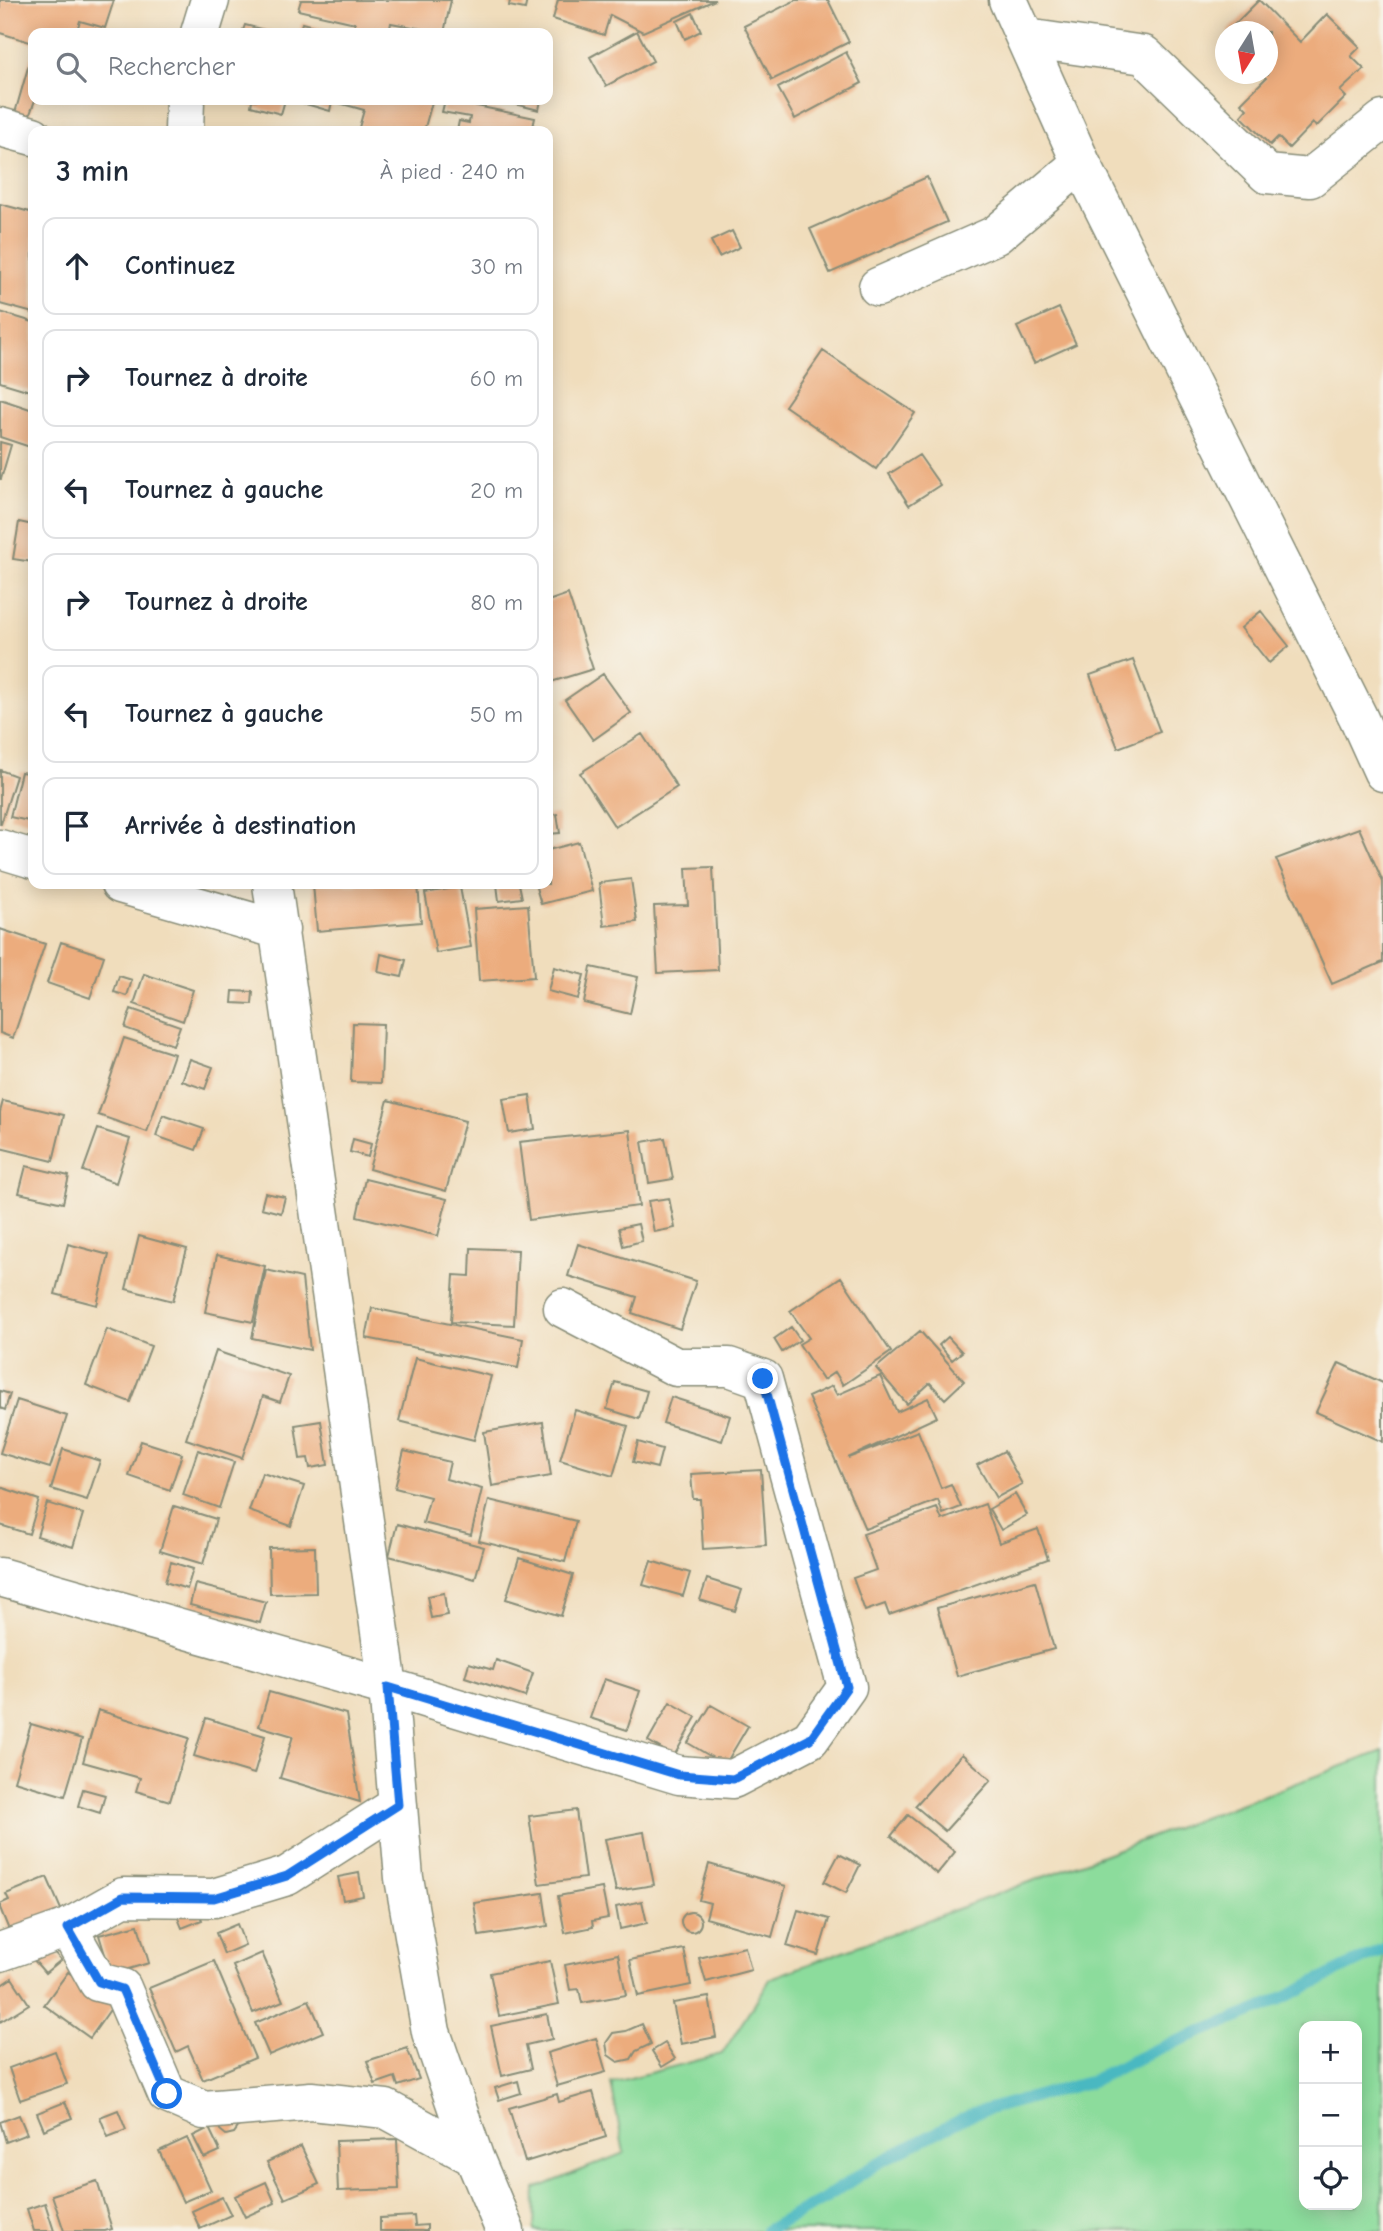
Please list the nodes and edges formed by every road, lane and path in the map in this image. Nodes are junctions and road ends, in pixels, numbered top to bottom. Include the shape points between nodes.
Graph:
1 (210, 0) edge
2 (1008, 0) edge
3 (202, 28) edge
4 (1026, 38) junction
5 (186, 105) edge
6 (1383, 120) edge
7 (184, 126) edge
8 (0, 127) edge
9 (28, 135) edge
10 (1081, 163) junction
11 (878, 287) dead end
12 (1383, 772) edge
13 (0, 849) edge
14 (28, 857) edge
15 (137, 889) edge
16 (273, 889) edge
17 (280, 930) junction
18 (563, 1308) dead end
19 (0, 1577) edge
20 (388, 1687) junction
21 (398, 1805) junction
22 (68, 1928) junction
23 (0, 1952) edge
24 (474, 2157) junction
25 (505, 2231) edge

1 - 3 street
2 - 4 street
4 - 6 street via 1144,55 1267,174 1310,178
4 - 10 street
5 - 7 street
8 - 9 street
10 - 11 street via 996,235
10 - 12 street
13 - 14 street
15 - 17 street
16 - 17 street
17 - 20 street
18 - 20 street via 676,1367 729,1367 763,1379 847,1687 810,1739 733,1779 679,1775
19 - 20 street
20 - 21 street
21 - 22 street via 287,1876 214,1898 123,1897
21 - 24 street via 404,1878 431,2032
22 - 23 street
22 - 24 street via 99,1982 122,1989 167,2094 204,2110 311,2101 386,2109
24 - 25 street

